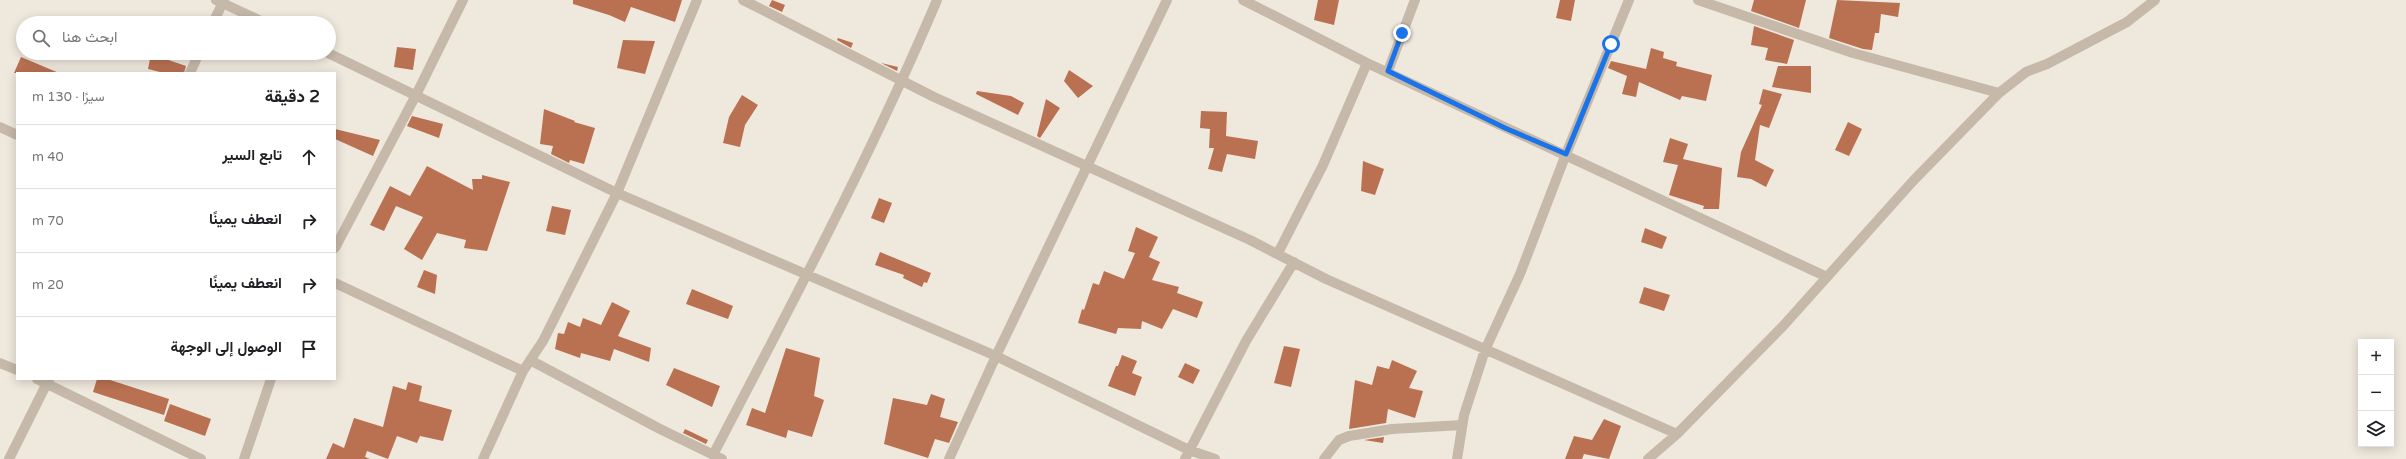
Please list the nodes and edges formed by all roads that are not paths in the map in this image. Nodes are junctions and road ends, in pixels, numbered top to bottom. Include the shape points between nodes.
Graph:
1 (463, 0) edge
2 (697, 0) edge
3 (744, 0) edge
4 (937, 0) edge
5 (1167, 0) edge
6 (1243, 0) edge
7 (1415, 0) edge
8 (1629, 0) edge
9 (1698, 0) edge
10 (2156, 0) edge
11 (221, 1) edge
12 (216, 16) edge
13 (251, 16) edge
14 (336, 57) edge
15 (196, 60) edge
16 (1367, 63) junction
17 (1388, 71) junction
18 (190, 72) edge
19 (902, 82) junction
20 (1999, 93) junction
21 (416, 95) junction
22 (0, 127) edge
23 (16, 135) edge
24 (1566, 154) junction
25 (1088, 166) junction
26 (617, 193) junction
27 (336, 246) edge
28 (1278, 254) junction
29 (1294, 262) junction
30 (806, 275) junction
31 (1827, 277) junction
32 (336, 283) edge
33 (1485, 350) junction
34 (996, 356) junction
35 (530, 360) junction
36 (0, 363) edge
37 (16, 370) edge
38 (523, 371) junction
39 (271, 380) edge
40 (48, 381) edge
41 (1462, 425) junction
42 (1678, 434) junction
43 (1187, 454) edge
44 (719, 458) edge
45 (9, 459) edge
46 (201, 459) edge
47 (244, 459) edge
48 (483, 459) edge
49 (949, 459) edge
50 (1215, 459) edge
51 (1324, 459) edge
52 (1457, 459) edge
53 (1648, 459) edge

1 - 21 street
2 - 26 street
3 - 19 street
4 - 19 street
5 - 25 street
6 - 16 street
7 - 17 street
8 - 24 street
9 - 20 street via 1853,53
10 - 20 street via 2126,22 2047,64 2026,72
11 - 12 street
11 - 13 street
14 - 21 street
15 - 18 street
16 - 17 street
16 - 28 street via 1323,165
17 - 24 street via 1505,128
19 - 25 street
19 - 30 street
20 - 31 street via 1914,181
21 - 26 street
21 - 27 street
22 - 23 street
24 - 31 street
24 - 33 street via 1520,274
25 - 28 street
25 - 34 street
26 - 30 street
26 - 35 street
28 - 29 street
29 - 33 street via 1326,279
29 - 43 street via 1246,341
30 - 34 street
30 - 44 street
31 - 42 street
32 - 38 street
33 - 41 street
33 - 42 street
34 - 43 street
34 - 49 street
35 - 38 street
35 - 44 street
36 - 37 street
38 - 48 street
39 - 47 street
40 - 45 street
40 - 46 street
41 - 51 street via 1392,429 1349,436 1339,440
41 - 52 street
42 - 53 street
43 - 50 street

